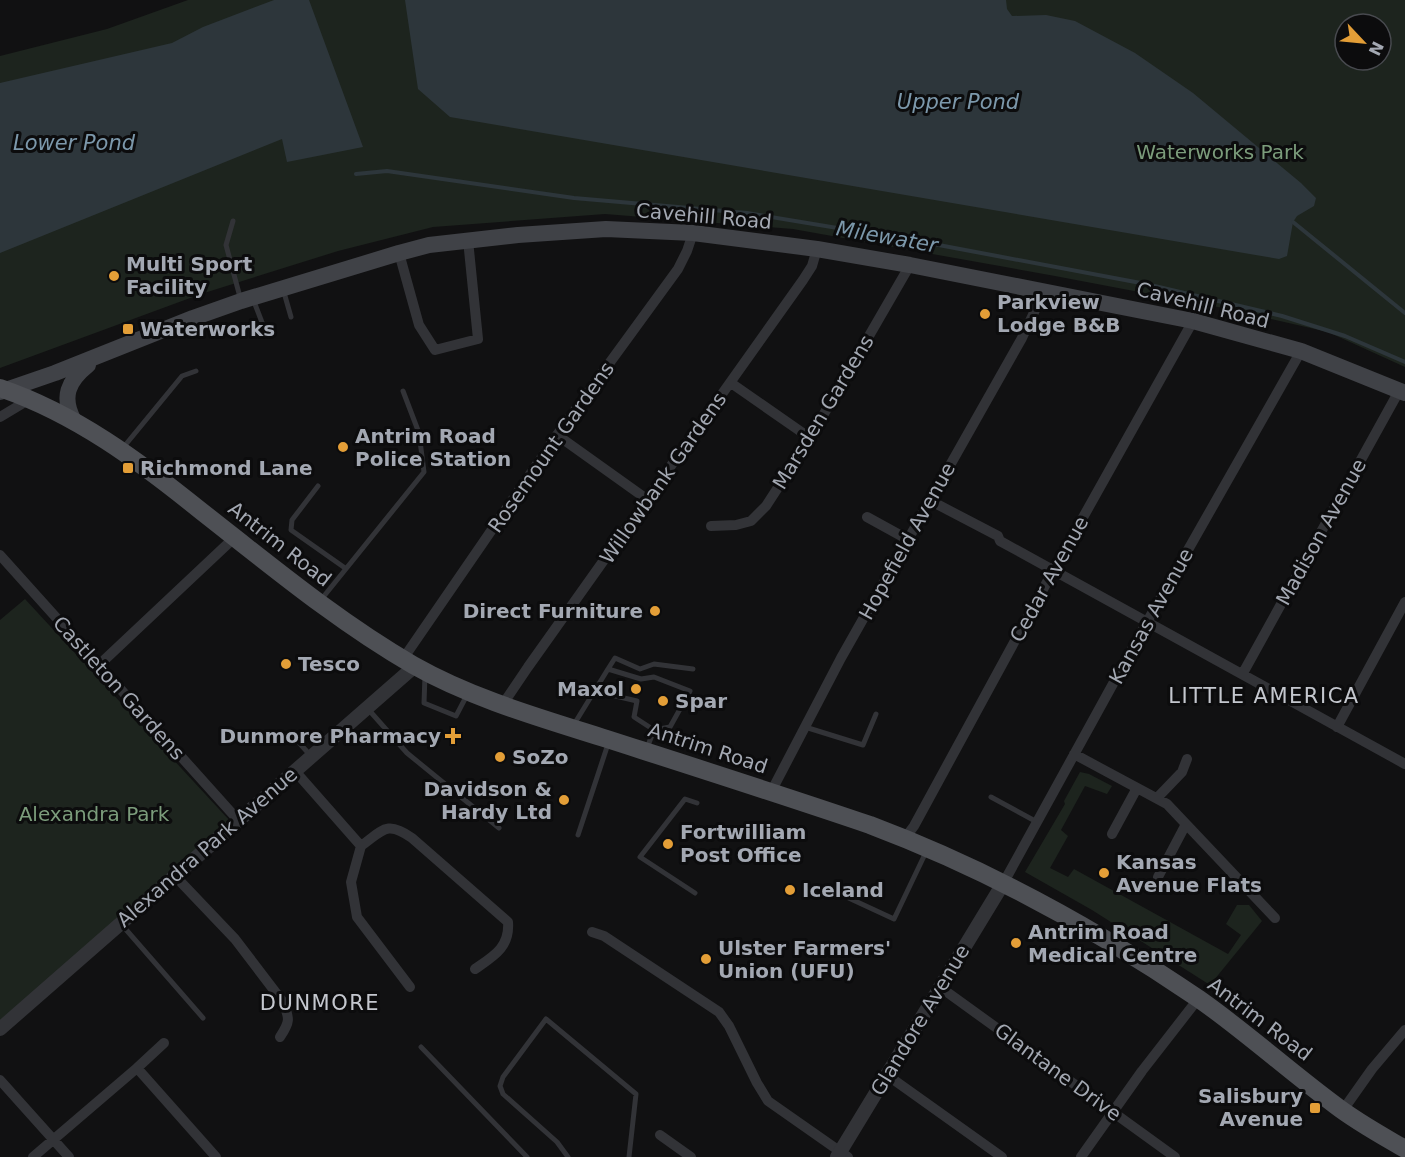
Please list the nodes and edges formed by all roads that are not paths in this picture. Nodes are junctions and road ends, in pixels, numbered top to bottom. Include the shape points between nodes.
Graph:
1 (233, 221) dead end
2 (693, 233) junction
3 (468, 240) junction
4 (817, 249) junction
5 (399, 252) junction
6 (910, 265) junction
7 (283, 287) junction
8 (1044, 291) junction
9 (247, 299) junction
10 (291, 317) dead end
11 (1193, 321) junction
12 (263, 325) dead end
13 (1301, 351) junction
14 (101, 355) junction
15 (196, 371) dead end
16 (730, 383) junction
17 (2, 390) edge
18 (403, 391) dead end
19 (1402, 392) edge
20 (30, 399) junction
21 (0, 417) edge
22 (74, 421) junction
23 (557, 435) junction
24 (810, 438) junction
25 (121, 450) junction
26 (318, 486) dead end
27 (648, 500) junction
28 (929, 500) junction
29 (867, 517) dead end
30 (711, 526) dead end
31 (235, 537) junction
32 (907, 539) junction
33 (0, 555) edge
34 (345, 568) junction
35 (1053, 571) junction
36 (1405, 602) edge
37 (318, 603) junction
38 (1147, 622) junction
39 (99, 665) junction
40 (414, 665) junction
41 (608, 669) junction
42 (693, 669) dead end
43 (1243, 673) junction
44 (468, 691) junction
45 (594, 691) junction
46 (503, 704) junction
47 (367, 707) junction
48 (876, 714) dead end
49 (805, 726) junction
50 (1337, 727) junction
51 (572, 728) junction
52 (654, 730) junction
53 (294, 737) dead end
54 (609, 740) junction
55 (646, 752) junction
56 (1074, 754) junction
57 (310, 757) junction
58 (1187, 759) dead end
59 (1405, 764) edge
60 (295, 771) junction
61 (1137, 788) junction
62 (771, 792) junction
63 (991, 797) dead end
64 (1157, 798) junction
65 (697, 803) dead end
66 (238, 820) junction
67 (1037, 822) junction
68 (1186, 825) junction
69 (499, 828) dead end
70 (1112, 834) dead end
71 (578, 835) dead end
72 (905, 838) junction
73 (361, 846) junction
74 (928, 848) junction
75 (175, 876) junction
76 (1158, 878) dead end
77 (1004, 882) junction
78 (695, 893) dead end
79 (840, 894) dead end
80 (1275, 918) dead end
81 (121, 923) junction
82 (592, 932) dead end
83 (475, 969) dead end
84 (410, 987) dead end
85 (940, 987) junction
86 (1198, 999) junction
87 (203, 1018) dead end
88 (0, 1029) edge
89 (1405, 1030) edge
90 (280, 1037) dead end
91 (164, 1043) dead end
92 (421, 1047) dead end
93 (137, 1068) junction
94 (887, 1075) junction
95 (0, 1080) edge
96 (1342, 1110) junction
97 (1113, 1112) junction
98 (660, 1135) dead end
99 (53, 1140) junction
100 (1405, 1149) edge
101 (842, 1155) edge
102 (33, 1157) edge
103 (69, 1157) edge
104 (216, 1157) edge
105 (527, 1157) edge
106 (568, 1157) edge
107 (629, 1157) edge
108 (691, 1157) edge
109 (1002, 1157) edge
110 (1081, 1157) edge
111 (1175, 1157) edge

1 - 9 lane via 226,245
2 - 3 main road, Cavehill Road via 606,228
2 - 4 main road, Cavehill Road
2 - 23 street, Rosemount Gardens via 678,269
3 - 5 main road, Cavehill Road
3 - 5 street via 478,339 435,350 419,325
4 - 6 main road, Cavehill Road
4 - 16 street, Willowbank Gardens via 812,266
5 - 7 main road, Cavehill Road
6 - 8 main road, Cavehill Road
6 - 24 street, Marsden Gardens
7 - 9 main road, Cavehill Road
7 - 10 lane
8 - 11 main road, Cavehill Road
8 - 28 street, Hopefield Avenue via 1022,338
9 - 12 lane
9 - 14 main road, Cavehill Road
11 - 13 main road, Cavehill Road
11 - 35 street, Cedar Avenue
13 - 19 main road, Cavehill Road
13 - 38 street, Kansas Avenue
14 - 17 main road, Cavehill Road
14 - 22 main road via 73,377 69,411
15 - 25 lane via 182,376
16 - 24 street
16 - 27 street, Willowbank Gardens
17 - 20 main road, Antrim Road
18 - 34 lane via 419,433 424,472
19 - 43 street, Madison Avenue
20 - 21 street
20 - 22 main road, Antrim Road
22 - 25 main road, Antrim Road
23 - 27 street
23 - 40 street, Rosemount Gardens
24 - 30 street, Marsden Gardens via 766,507 751,521
25 - 31 main road, Antrim Road
26 - 34 lane via 291,520 291,530
27 - 46 street, Willowbank Gardens
28 - 32 street, Hopefield Avenue
28 - 35 street via 998,536 1000,541
29 - 32 street
31 - 37 main road, Antrim Road
31 - 39 street
32 - 49 street, Hopefield Avenue
33 - 39 street, Castleton Gardens
34 - 37 lane
35 - 38 street
35 - 72 street, Cedar Avenue
36 - 50 street
37 - 40 main road, Antrim Road
38 - 43 street
38 - 56 street, Kansas Avenue
39 - 66 street, Castleton Gardens
40 - 44 main road, Antrim Road
40 - 44 lane via 424,703 456,716
40 - 47 street, Alexandra Park Avenue
41 - 42 lane via 615,658 640,669 654,664
41 - 45 lane
41 - 52 lane via 641,679 654,677 690,691 670,727
43 - 50 street
44 - 46 main road, Antrim Road
45 - 51 lane
45 - 52 lane via 637,701 634,717
46 - 51 main road, Antrim Road
47 - 57 street, Alexandra Park Avenue
47 - 69 lane via 407,753
48 - 49 lane via 863,745
49 - 62 street, Hopefield Avenue
50 - 59 street
51 - 54 main road, Antrim Road
52 - 55 lane
53 - 57 lane
54 - 55 main road, Antrim Road
54 - 71 lane
55 - 62 main road, Antrim Road
56 - 61 street
56 - 67 street, Kansas Avenue
57 - 60 street, Alexandra Park Avenue
58 - 64 street via 1182,772
60 - 66 street, Alexandra Park Avenue
60 - 73 street
61 - 64 street
61 - 70 street
62 - 72 main road, Antrim Road
63 - 67 lane
64 - 68 street
65 - 78 lane via 685,799 639,857
66 - 75 street, Alexandra Park Avenue
67 - 77 street, Kansas Avenue
68 - 76 street
68 - 80 street
72 - 74 main road, Antrim Road
73 - 83 street via 386,828 399,828 508,921 509,935 496,955
73 - 84 street via 351,882 357,917
74 - 77 main road, Antrim Road
74 - 79 lane via 894,919
75 - 81 street, Alexandra Park Avenue
75 - 90 street via 235,939 283,1002 289,1024
77 - 85 street, Glandore Avenue
77 - 86 main road, Antrim Road via 1090,929
81 - 87 lane
81 - 88 street, Alexandra Park Avenue
82 - 101 street via 604,936 718,1012 768,1101
85 - 94 street, Glandore Avenue
85 - 97 street, Glantane Drive
86 - 96 main road, Antrim Road
86 - 97 street
89 - 96 street
91 - 93 street
92 - 105 lane
93 - 99 street
93 - 104 street
94 - 101 street, Glandore Avenue
94 - 109 street
95 - 99 street
96 - 100 main road, Antrim Road
97 - 110 street
97 - 111 street, Glantane Drive
98 - 108 street
99 - 102 street
99 - 103 street
106 - 107 lane via 557,1142 503,1094 500,1086 546,1019 636,1094

